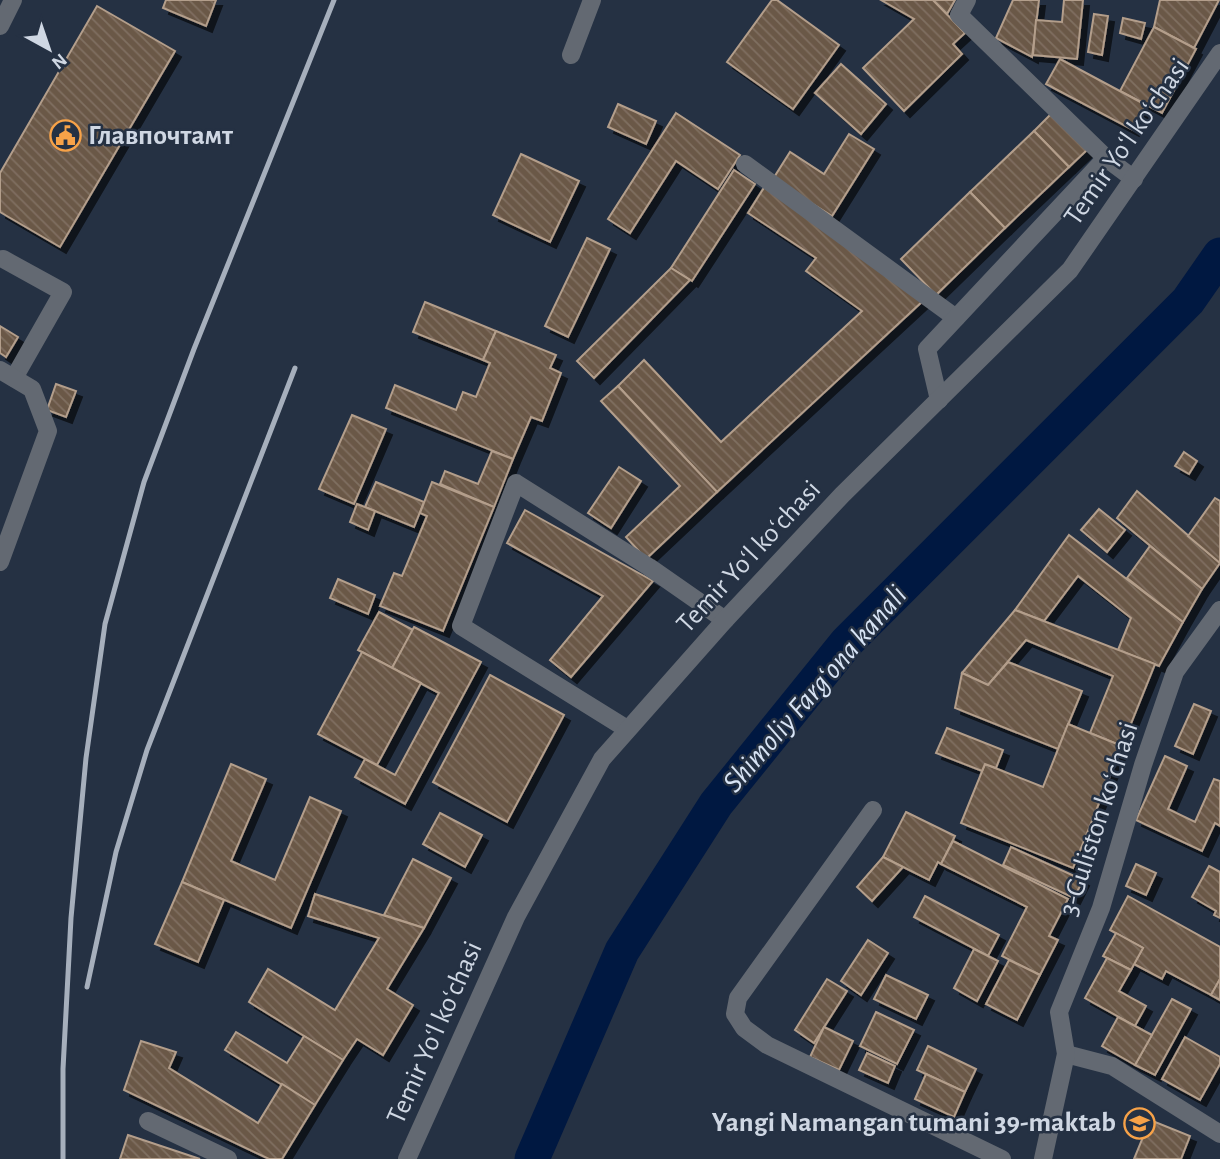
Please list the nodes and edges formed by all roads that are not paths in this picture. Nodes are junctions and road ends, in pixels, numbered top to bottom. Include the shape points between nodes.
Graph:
1 (13, 0) edge
2 (593, 0) edge
3 (967, 0) edge
4 (0, 26) edge
5 (1220, 53) edge
6 (571, 55) dead end
7 (1105, 158) junction
8 (745, 164) dead end
9 (1133, 179) junction
10 (3, 259) dead end
11 (956, 318) junction
12 (7, 374) edge
13 (939, 400) junction
14 (0, 562) edge
15 (1220, 610) edge
16 (725, 620) junction
17 (627, 729) junction
18 (873, 810) dead end
19 (1066, 1054) junction
20 (148, 1121) dead end
21 (1220, 1134) edge
22 (228, 1159) edge
23 (407, 1159) edge
24 (1002, 1159) edge
25 (1043, 1159) edge

1 - 4 street
2 - 6 street
3 - 7 street via 959,15
5 - 9 street, Temir Yoʻl koʻchasi
7 - 9 street
7 - 11 street
8 - 11 street
9 - 13 street, Temir Yoʻl koʻchasi via 1070,270
10 - 12 street via 63,292
11 - 13 street via 927,349
12 - 14 street via 32,389 48,431
13 - 16 street, Temir Yoʻl koʻchasi
15 - 19 street, 3-Guliston koʻchasi via 1175,672 1101,908 1059,1012
16 - 17 street, Temir Yoʻl koʻchasi
16 - 17 street via 516,483 461,626
17 - 23 street, Temir Yoʻl koʻchasi via 602,759 516,917
18 - 24 street via 738,998 735,1014 744,1028 767,1045
19 - 21 street via 1112,1066
19 - 25 street
20 - 22 street

